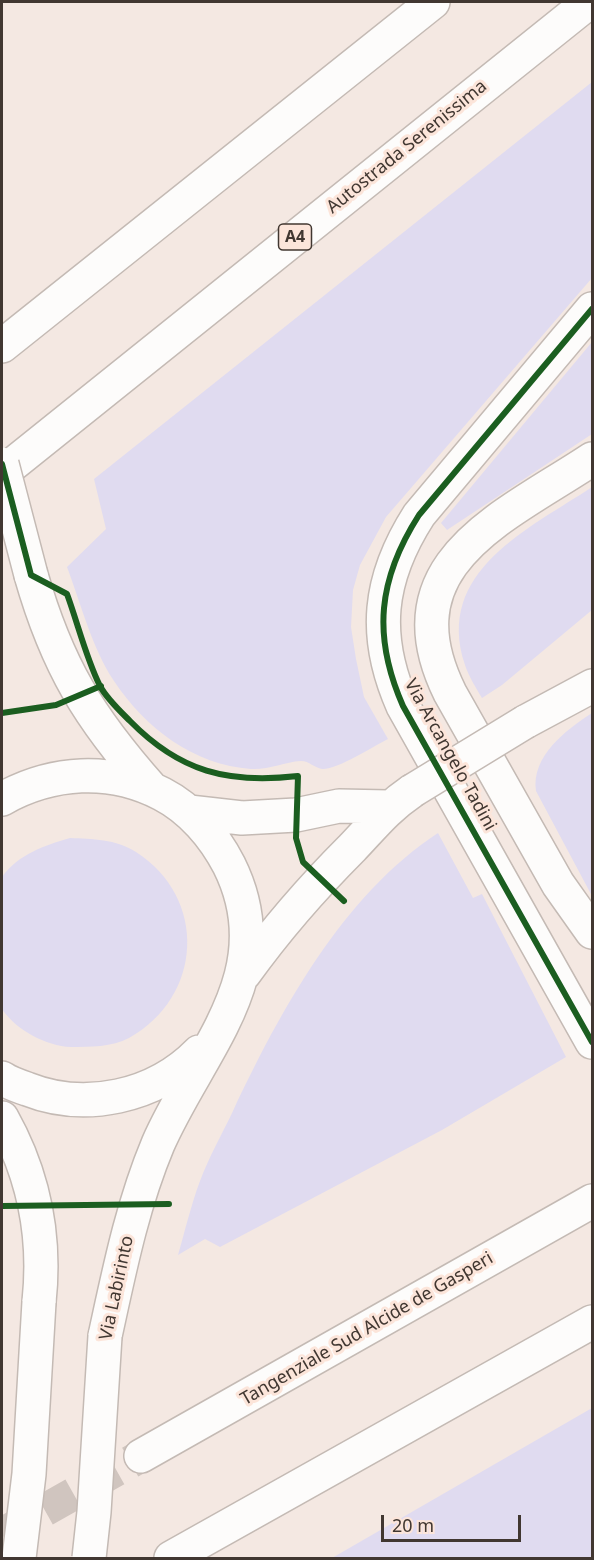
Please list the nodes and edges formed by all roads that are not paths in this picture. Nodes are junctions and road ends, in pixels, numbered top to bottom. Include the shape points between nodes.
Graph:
1 (433, 2) edge
2 (589, 2) edge
3 (592, 309) edge
4 (2, 346) edge
5 (592, 459) edge
6 (2, 464) edge
7 (2, 473) edge
8 (592, 667) edge
9 (592, 686) edge
10 (561, 700) junction
11 (152, 789) junction
12 (2, 799) edge
13 (400, 799) junction
14 (189, 812) junction
15 (592, 932) edge
16 (244, 974) junction
17 (215, 1036) junction
18 (592, 1042) edge
19 (2, 1078) edge
20 (2, 1118) edge
21 (592, 1201) edge
22 (592, 1322) edge
23 (141, 1456) tunnel mouth
24 (19, 1558) edge
25 (89, 1558) edge
26 (171, 1558) edge

1 - 4 main road
2 - 7 main road, Autostrada Serenissima / A4
3 - 18 main road, Via Arcangelo Tadini via 419,515 392,566 383,623 385,652 403,706
5 - 15 main road, Via Arcangelo Tadini via 478,534 459,552 439,588 431,620 439,670 450,693 558,884
6 - 11 main road, Via Labirinto, bridge via 43,616 78,694 112,744
8 - 10 main road
9 - 10 main road
10 - 13 main road, bridge
11 - 12 main road, Via Labirinto via 120,779 87,775 54,778 23,787
11 - 14 main road, Via Labirinto
13 - 14 main road via 296,815 242,818
13 - 16 main road via 280,924
14 - 16 main road, Via Labirinto via 219,845 239,885 247,929
16 - 17 main road, Via Labirinto
17 - 19 main road, Via Labirinto via 188,1064 155,1084 118,1097 80,1100 42,1095
17 - 25 main road, Via Labirinto, bridge via 158,1146 125,1244 105,1336
20 - 24 main road, bridge via 23,1162 36,1206 42,1270 29,1474
21 - 23 main road, Tangenziale Sud Alcide de Gasperi
22 - 26 main road

